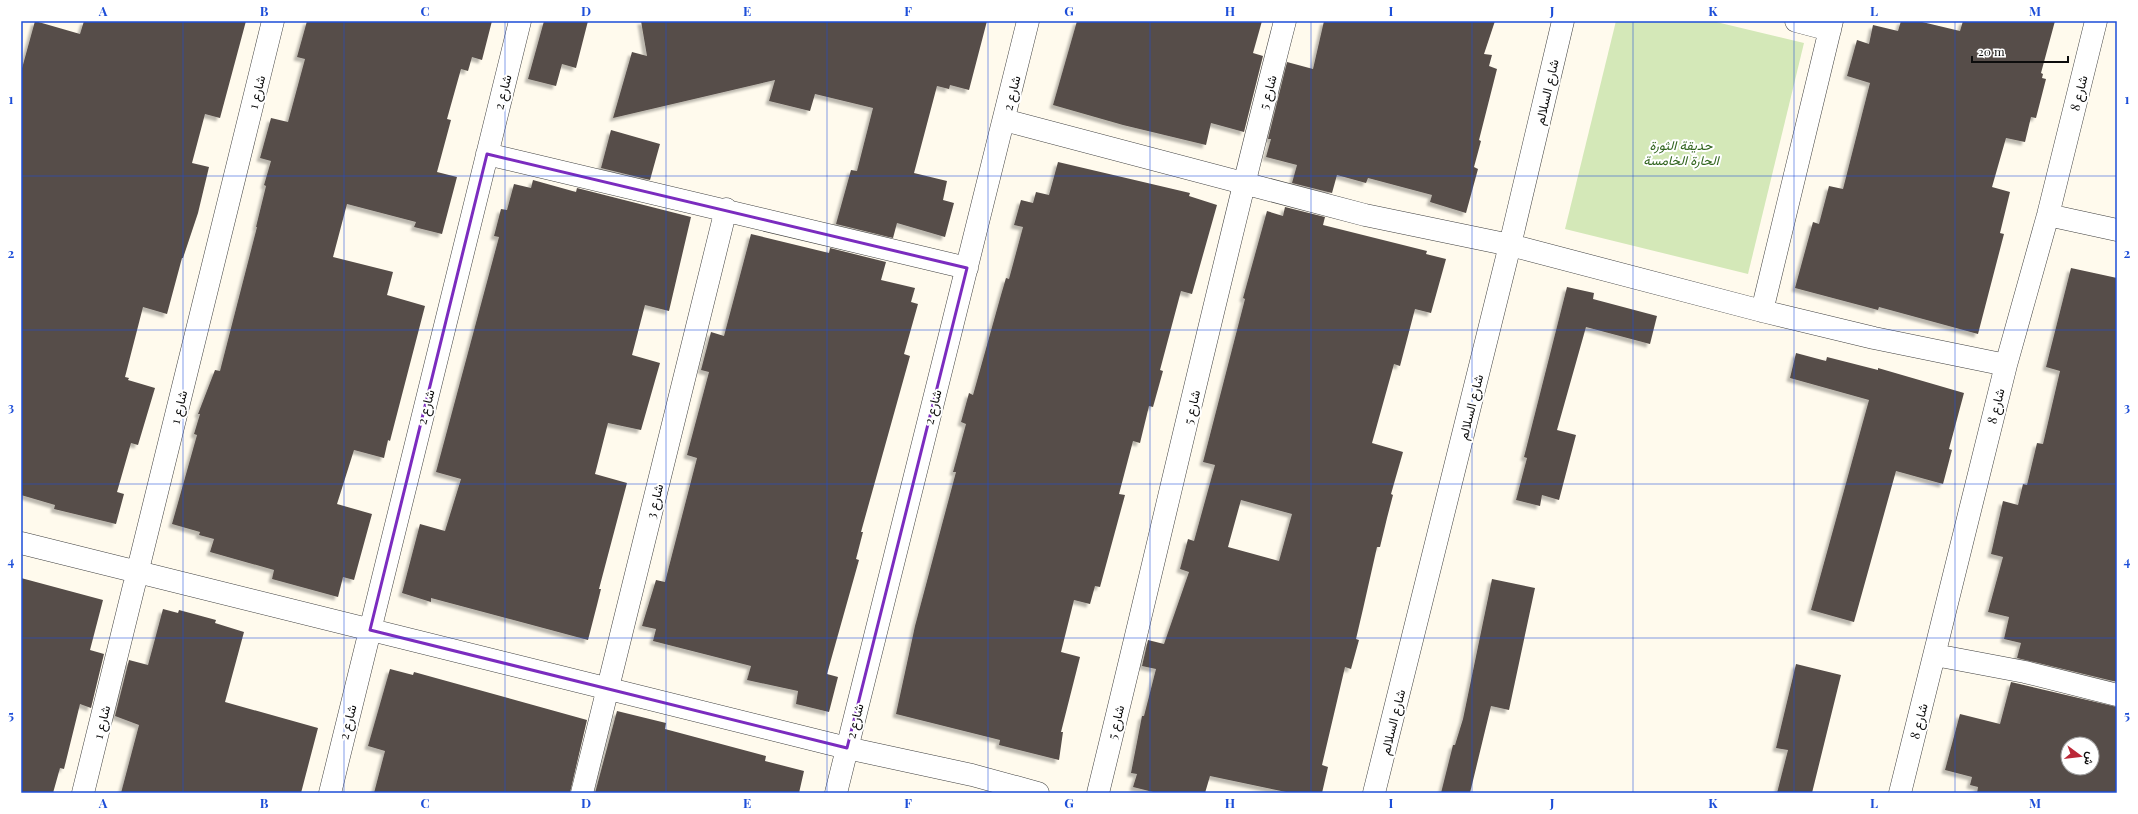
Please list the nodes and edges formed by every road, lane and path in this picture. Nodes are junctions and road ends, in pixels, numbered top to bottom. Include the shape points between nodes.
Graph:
1 (273, 21) edge
2 (520, 21) edge
3 (1028, 21) edge
4 (1286, 21) edge
5 (1563, 21) edge
6 (1796, 21) edge
7 (2096, 21) edge
8 (1831, 25) edge
9 (1004, 120) junction
10 (487, 154) junction
11 (1244, 182) junction
12 (726, 209) junction
13 (2048, 215) junction
14 (2117, 230) edge
15 (1510, 245) junction
16 (967, 268) junction
17 (1762, 311) junction
18 (2006, 365) junction
19 (21, 543) edge
20 (137, 572) junction
21 (370, 630) junction
22 (1935, 655) junction
23 (608, 688) junction
24 (2117, 694) edge
25 (847, 748) junction
26 (83, 793) edge
27 (330, 793) edge
28 (582, 793) edge
29 (836, 793) edge
30 (1038, 793) edge
31 (1098, 793) edge
32 (1374, 793) edge
33 (1900, 793) edge

1 - 20 street, شارع 1
2 - 10 street, شارع 2
3 - 9 street, شارع 2
4 - 11 street, شارع 5
5 - 15 street, شارع السلالم
6 - 8 street
7 - 13 street, شارع 8
8 - 17 street
9 - 11 street
9 - 16 street, شارع 2
10 - 12 street
10 - 21 street, شارع 2
11 - 15 street via 1365,215
11 - 31 street, شارع 5
12 - 16 street
12 - 23 street, شارع 3
13 - 14 street
13 - 18 street, شارع 8
15 - 17 street
15 - 32 street, شارع السلالم
16 - 25 street, شارع 2
17 - 18 street via 1874,338
18 - 22 street, شارع 8
19 - 20 street
20 - 21 street
20 - 26 street, شارع 1
21 - 23 street
21 - 27 street, شارع 2
22 - 24 street via 2025,672
22 - 33 street, شارع 8
23 - 25 street
23 - 28 street, شارع 3
25 - 29 street, شارع 2
25 - 30 street via 972,775

